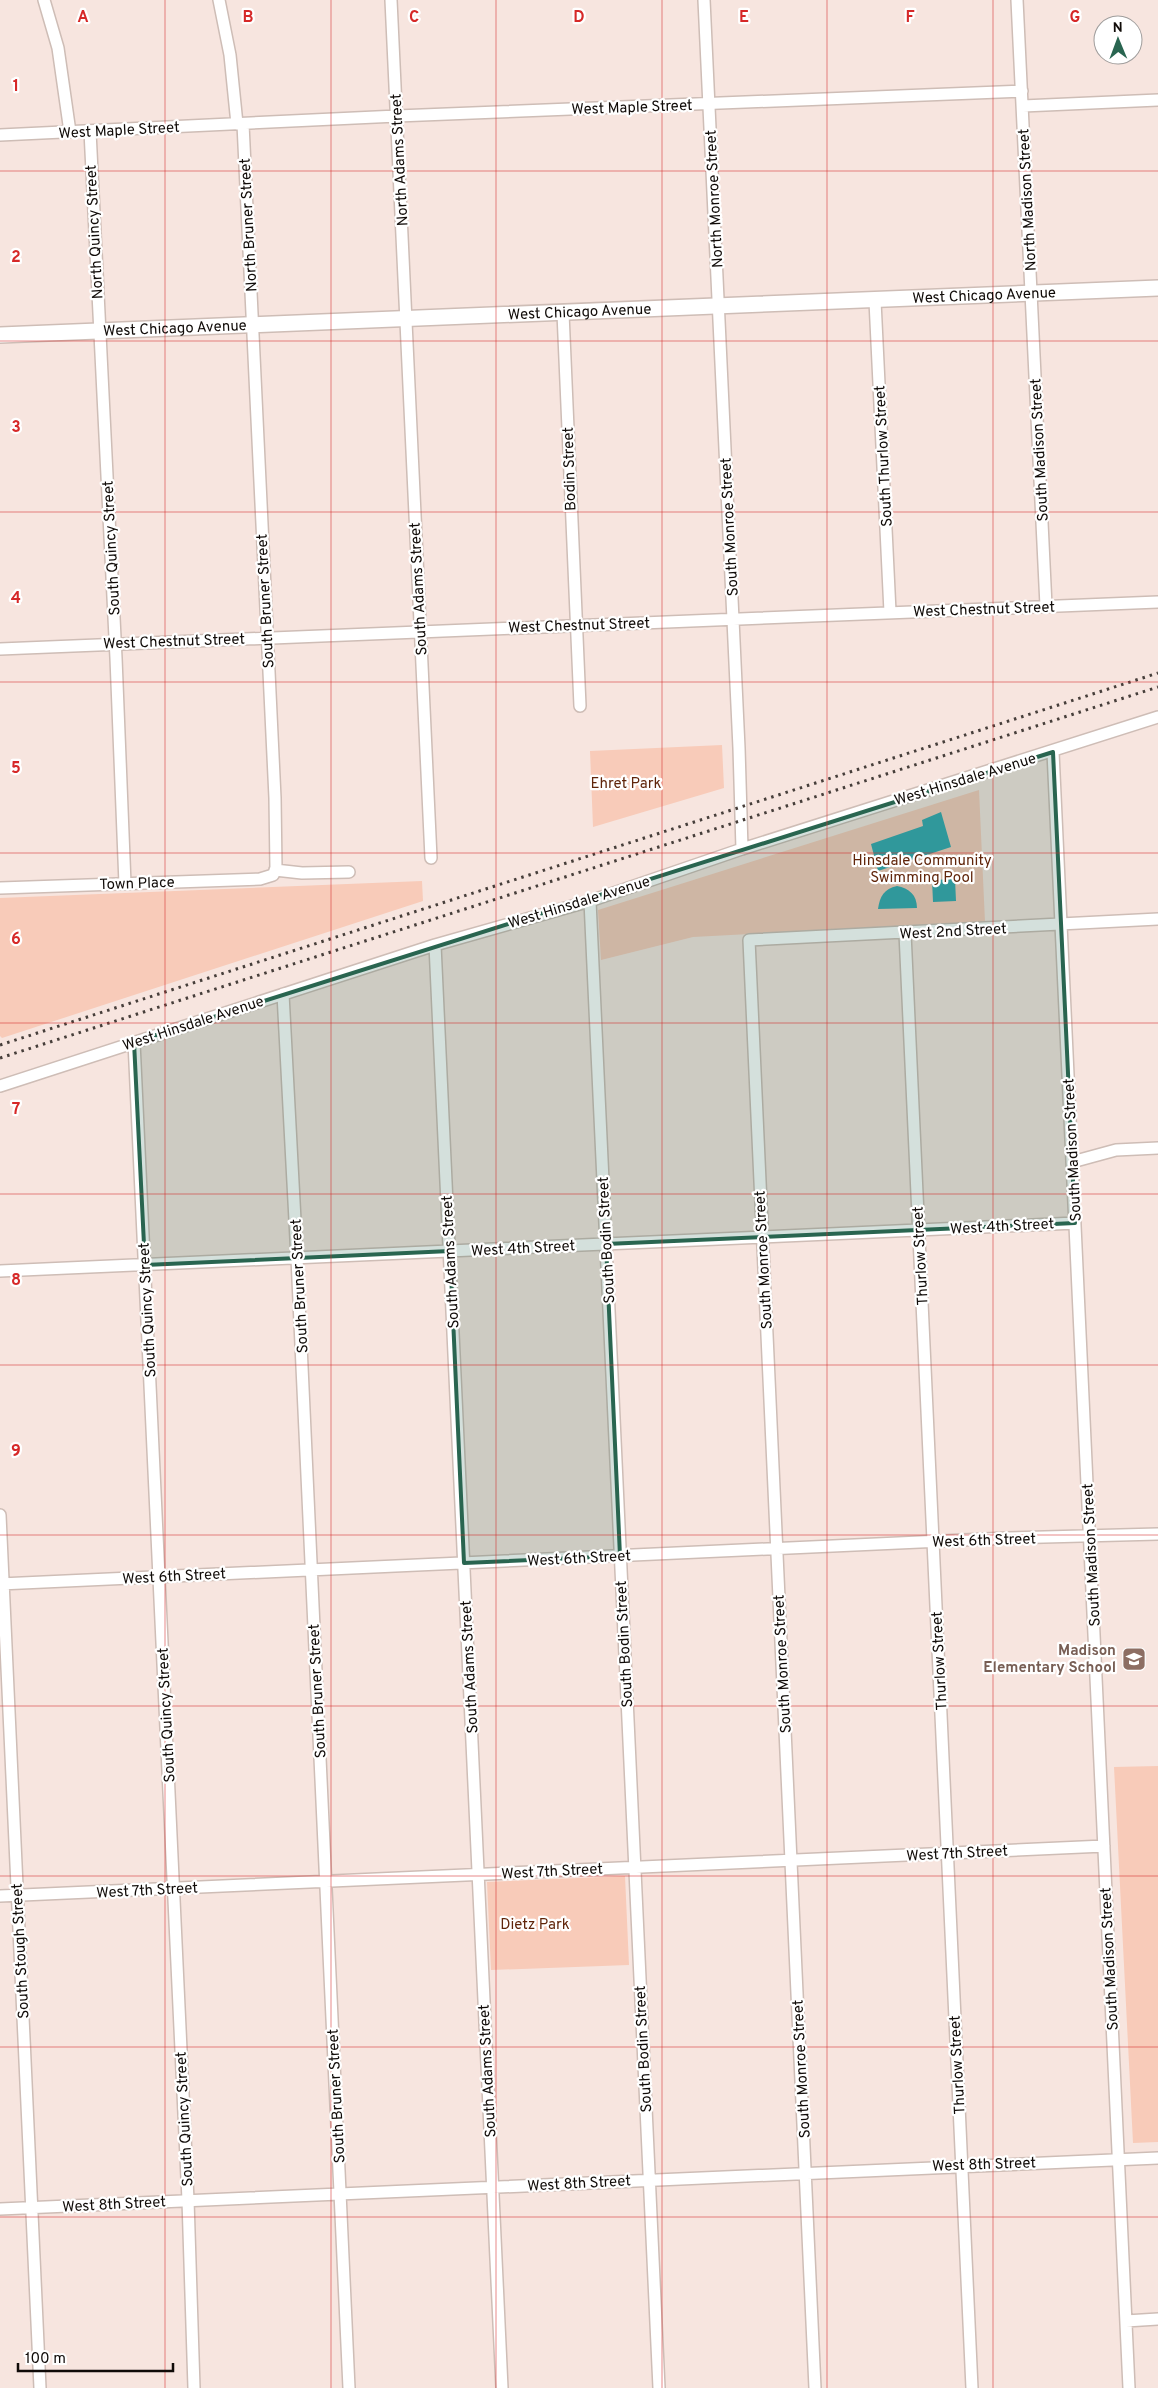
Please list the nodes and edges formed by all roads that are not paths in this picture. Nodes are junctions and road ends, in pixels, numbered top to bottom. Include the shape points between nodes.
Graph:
1 (44, 0) edge
2 (219, 0) edge
3 (392, 0) edge
4 (704, 0) edge
5 (1017, 0) edge
6 (1022, 91) junction
7 (1158, 100) edge
8 (709, 104) junction
9 (1022, 106) junction
10 (397, 116) junction
11 (240, 124) junction
12 (90, 131) junction
13 (70, 132) junction
14 (0, 135) edge
15 (1158, 288) edge
16 (1032, 294) junction
17 (875, 301) junction
18 (719, 307) junction
19 (563, 314) junction
20 (406, 320) junction
21 (253, 326) junction
22 (99, 333) junction
23 (0, 335) edge
24 (1158, 602) edge
25 (1046, 606) junction
26 (890, 612) junction
27 (733, 619) junction
28 (576, 624) junction
29 (420, 631) junction
30 (267, 638) junction
31 (116, 644) junction
32 (0, 648) edge
33 (580, 706) dead end
34 (1158, 717) edge
35 (1053, 752) junction
36 (742, 849) junction
37 (431, 858) dead end
38 (274, 872) junction
39 (349, 872) dead end
40 (125, 884) junction
41 (0, 888) edge
42 (590, 901) junction
43 (1158, 919) edge
44 (1061, 926) junction
45 (905, 933) junction
46 (748, 940) joint
47 (436, 945) junction
48 (283, 994) junction
49 (134, 1042) junction
50 (0, 1086) edge
51 (1158, 1148) edge
52 (1072, 1162) junction
53 (1075, 1223) junction
54 (919, 1230) junction
55 (762, 1237) junction
56 (606, 1244) junction
57 (450, 1251) junction
58 (298, 1258) junction
59 (145, 1265) junction
60 (0, 1271) edge
61 (0, 1515) edge
62 (1158, 1534) edge
63 (1090, 1538) junction
64 (933, 1542) junction
65 (777, 1549) junction
66 (620, 1556) junction
67 (464, 1563) junction
68 (312, 1570) junction
69 (160, 1577) junction
70 (2, 1584) edge
71 (1104, 1846) junction
72 (948, 1853) junction
73 (791, 1860) junction
74 (635, 1868) junction
75 (478, 1875) junction
76 (326, 1882) junction
77 (174, 1889) junction
78 (0, 1896) edge
79 (17, 1896) junction
80 (1158, 2158) edge
81 (1119, 2159) junction
82 (962, 2165) junction
83 (805, 2172) junction
84 (649, 2179) junction
85 (492, 2186) junction
86 (340, 2194) junction
87 (188, 2200) junction
88 (32, 2208) junction
89 (0, 2209) edge
90 (1158, 2320) edge
91 (1126, 2321) junction
92 (40, 2388) edge
93 (194, 2388) edge
94 (349, 2388) edge
95 (502, 2388) edge
96 (658, 2388) edge
97 (815, 2388) edge
98 (972, 2388) edge
99 (1129, 2388) edge

1 - 13 street via 58,48
2 - 11 street, North Bruner Street
3 - 10 street, North Adams Street
4 - 8 street, North Monroe Street
5 - 6 street
6 - 8 street, West Maple Street
6 - 9 street, North Madison Street
7 - 9 street
8 - 10 street, West Maple Street
8 - 18 street, North Monroe Street
9 - 16 street, North Madison Street
10 - 11 street, West Maple Street
10 - 20 street, North Adams Street
11 - 12 street, West Maple Street
11 - 21 street, North Bruner Street
12 - 13 street, West Maple Street
12 - 22 street, North Quincy Street
13 - 14 street, West Maple Street
15 - 16 main road, West Chicago Avenue
16 - 17 main road, West Chicago Avenue
16 - 25 street, South Madison Street
17 - 18 main road, West Chicago Avenue
17 - 26 street, South Thurlow Street
18 - 19 main road, West Chicago Avenue
18 - 27 street, South Monroe Street
19 - 20 main road, West Chicago Avenue
19 - 28 street, Bodin Street
20 - 21 main road, West Chicago Avenue
20 - 29 street, South Adams Street
21 - 22 main road, West Chicago Avenue
21 - 30 street, South Bruner Street
22 - 23 main road, West Chicago Avenue
22 - 31 street, South Quincy Street
24 - 25 street, West Chestnut Street
25 - 26 street, West Chestnut Street
26 - 27 street, West Chestnut Street
27 - 28 street, West Chestnut Street
27 - 36 street, South Monroe Street
28 - 29 street, West Chestnut Street
28 - 33 street, Bodin Street
29 - 30 street, West Chestnut Street
29 - 37 street, South Adams Street
30 - 31 street, West Chestnut Street
30 - 38 street, South Bruner Street via 276,808
31 - 32 street, West Chestnut Street
31 - 40 street, South Quincy Street
34 - 35 street, West Hinsdale Avenue
35 - 36 street, West Hinsdale Avenue
35 - 44 street, South Madison Street
36 - 42 street, West Hinsdale Avenue
38 - 39 street, Town Place
38 - 40 street, Town Place via 260,879
40 - 41 street, Town Place
42 - 47 street, West Hinsdale Avenue
42 - 56 street, South Bodin Street
43 - 44 street, West 2nd Street
44 - 45 street, West 2nd Street
44 - 52 street, South Madison Street
45 - 46 street, West 2nd Street
45 - 54 street, Thurlow Street
46 - 55 street, South Monroe Street
47 - 48 street, West Hinsdale Avenue
47 - 57 street, South Adams Street
48 - 49 street, West Hinsdale Avenue
48 - 58 street, South Bruner Street
49 - 50 street, West Hinsdale Avenue
49 - 59 street, South Quincy Street
51 - 52 street via 1116,1150
52 - 53 street, South Madison Street
53 - 54 street, West 4th Street
53 - 63 street, South Madison Street
54 - 55 street, West 4th Street
54 - 64 street, Thurlow Street
55 - 56 street, West 4th Street
55 - 65 street, South Monroe Street
56 - 57 street, West 4th Street
56 - 66 street, South Bodin Street
57 - 58 street, West 4th Street
57 - 67 street, South Adams Street
58 - 59 street, West 4th Street
58 - 68 street, South Bruner Street
59 - 60 street, West 4th Street
59 - 69 street, South Quincy Street
61 - 70 street, South Stough Street
62 - 63 street, West 6th Street
63 - 64 street, West 6th Street
63 - 71 street, South Madison Street
64 - 65 street, West 6th Street
64 - 72 street, Thurlow Street
65 - 66 street, West 6th Street
65 - 73 street, South Monroe Street
66 - 67 street, West 6th Street
66 - 74 street, South Bodin Street
67 - 68 street, West 6th Street
67 - 75 street, South Adams Street
68 - 69 street, West 6th Street
68 - 76 street, South Bruner Street
69 - 70 street, West 6th Street
69 - 77 street, South Quincy Street
70 - 79 street, South Stough Street
71 - 72 street, West 7th Street
71 - 81 street, South Madison Street
72 - 73 street, West 7th Street
72 - 82 street, Thurlow Street
73 - 74 street, West 7th Street
73 - 83 street, South Monroe Street
74 - 75 street, West 7th Street
74 - 84 street, South Bodin Street
75 - 76 street, West 7th Street
75 - 85 street, South Adams Street
76 - 77 street, West 7th Street
76 - 86 street, South Bruner Street
77 - 79 street, West 7th Street
77 - 87 street, South Quincy Street
78 - 79 street, West 7th Street
79 - 88 street, South Stough Street
80 - 81 street, West 8th Street
81 - 82 street, West 8th Street
81 - 91 street, South Madison Street
82 - 83 street, West 8th Street
82 - 98 street, Thurlow Street
83 - 84 street, West 8th Street
83 - 97 street, South Monroe Street
84 - 85 street, West 8th Street
84 - 96 street, South Bodin Street
85 - 86 street, West 8th Street
85 - 95 street, South Adams Street
86 - 87 street, West 8th Street
86 - 94 street, South Bruner Street
87 - 88 street, West 8th Street
87 - 93 street, South Quincy Street
88 - 89 street, West 8th Street
88 - 92 street, South Stough Street
90 - 91 street
91 - 99 street, South Madison Street

